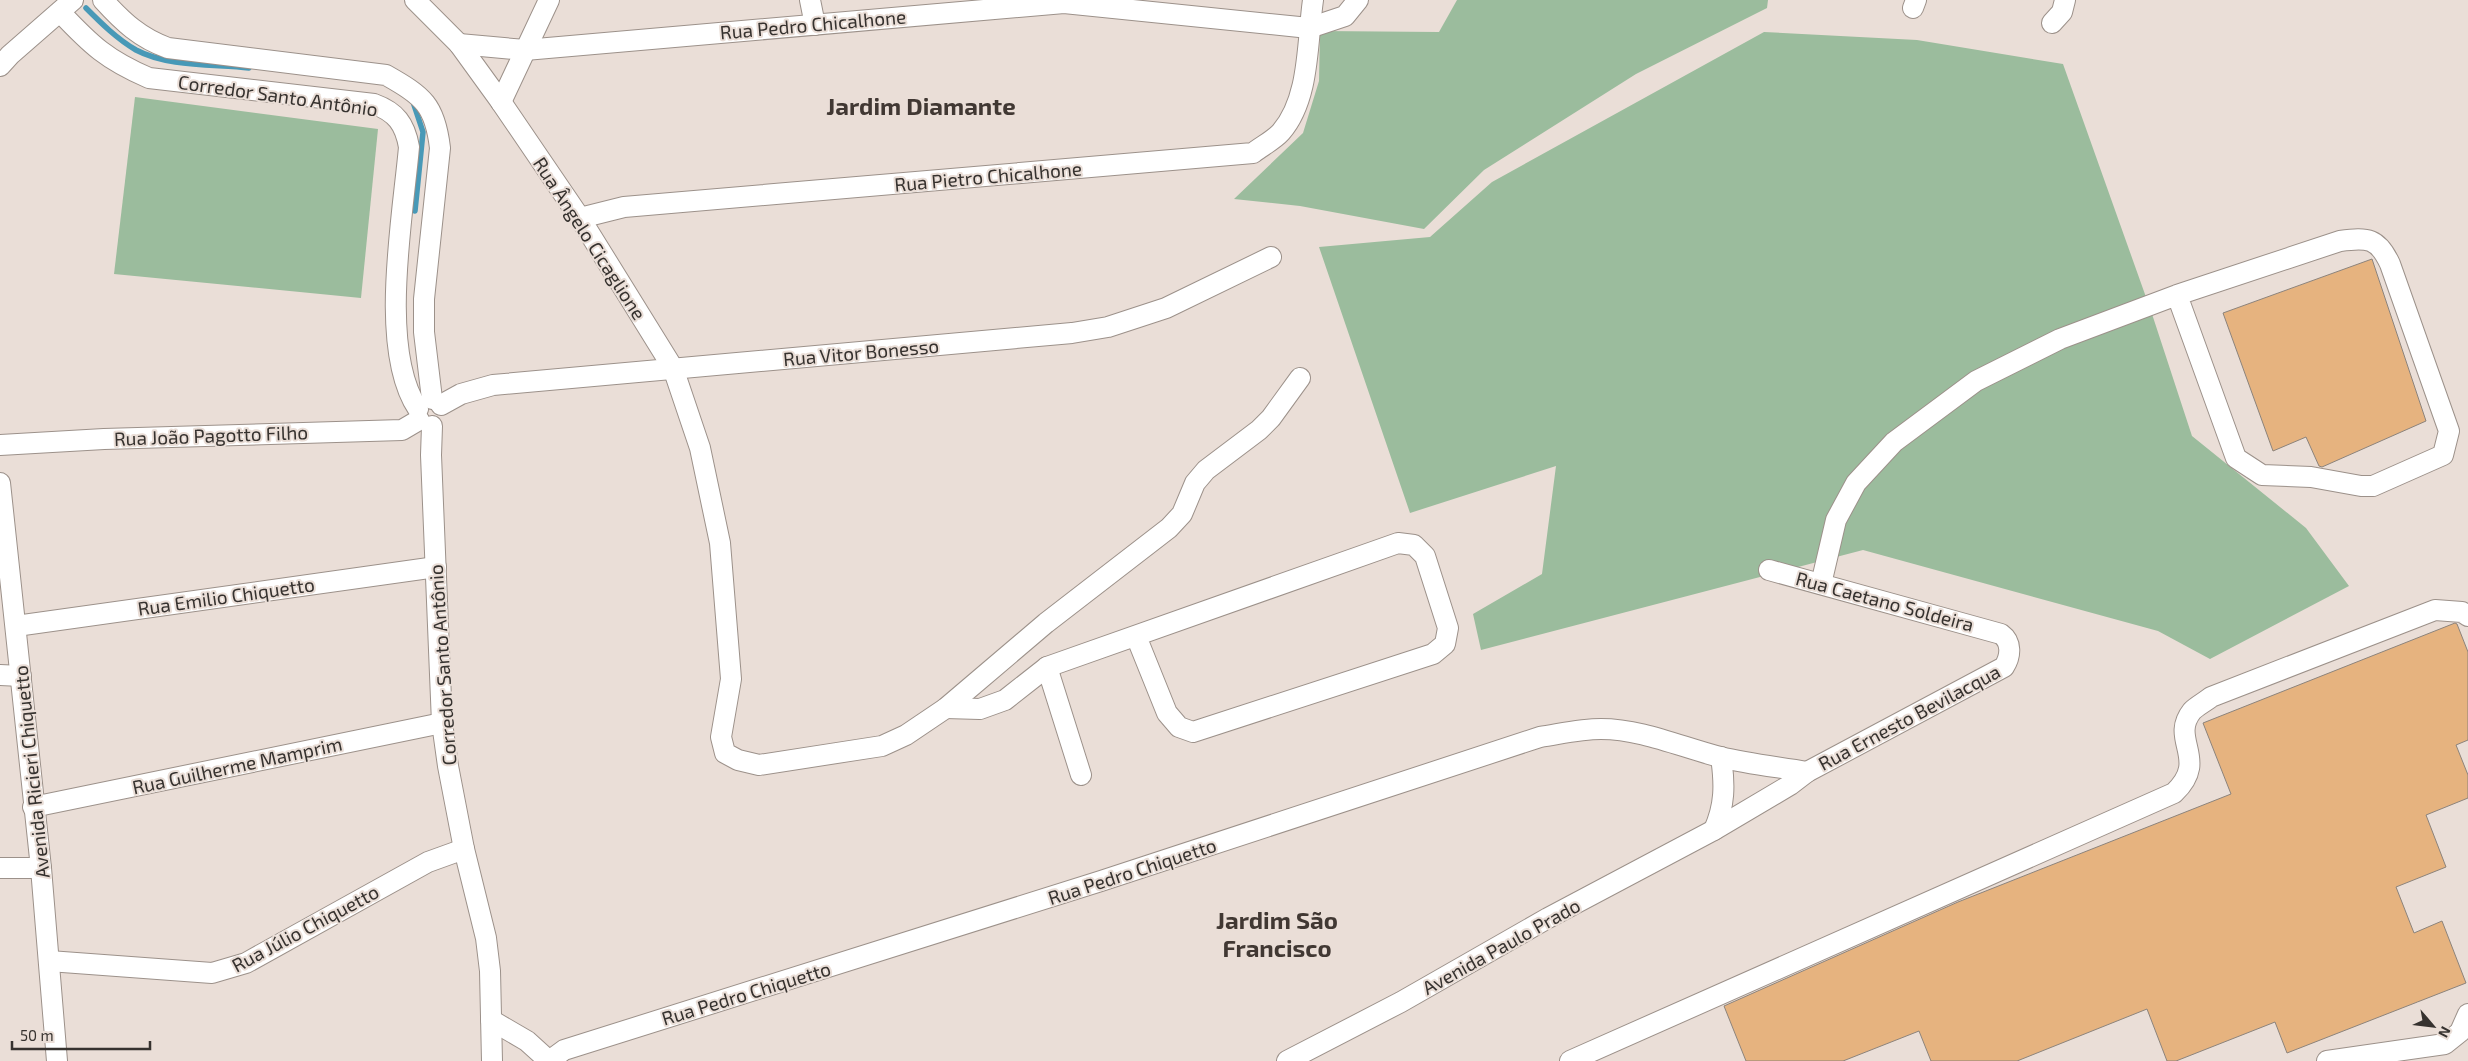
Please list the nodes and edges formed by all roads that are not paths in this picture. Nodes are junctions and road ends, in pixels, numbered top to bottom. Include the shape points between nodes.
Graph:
1 (103, 0) edge
2 (415, 0) edge
3 (549, 0) edge
4 (810, 0) edge
5 (1313, 0) edge
6 (1358, 0) edge
7 (2065, 0) edge
8 (67, 6) edge
9 (2052, 23) dead end
10 (814, 25) junction
11 (1309, 28) junction
12 (459, 44) junction
13 (525, 50) junction
14 (0, 66) edge
15 (501, 102) junction
16 (580, 218) junction
17 (1271, 257) dead end
18 (2177, 296) junction
19 (673, 368) junction
20 (1300, 378) dead end
21 (428, 412) junction
22 (0, 445) edge
23 (0, 483) edge
24 (436, 567) junction
25 (1769, 570) dead end
26 (1822, 584) junction
27 (2468, 616) edge
28 (16, 626) junction
29 (2001, 634) joint
30 (1136, 636) junction
31 (1047, 667) junction
32 (0, 675) edge
33 (21, 676) junction
34 (946, 708) junction
35 (442, 722) junction
36 (1721, 757) junction
37 (1767, 765) junction
38 (1807, 772) junction
39 (1081, 775) dead end
40 (1764, 801) junction
41 (33, 807) junction
42 (1714, 830) junction
43 (464, 849) junction
44 (0, 868) edge
45 (41, 868) junction
46 (49, 961) junction
47 (2468, 1014) edge
48 (491, 1020) junction
49 (57, 1061) edge
50 (492, 1061) edge
51 (549, 1061) edge
52 (1287, 1061) edge
53 (1570, 1061) edge
54 (2327, 1061) edge

1 - 21 street, Corredor Santo Antônio via 132,31 168,48 386,76 407,87 426,104 437,123 440,148 424,299
2 - 12 street, Rua Ângelo Cicaglione
3 - 13 street
4 - 10 street
5 - 11 street, Rua Pietro Chicalhone
6 - 11 street via 1345,16
7 - 9 street via 2062,12
8 - 14 street
8 - 21 street, Corredor Santo Antônio via 89,43 120,66 149,78 365,102 388,109 398,118 406,129 409,147 395,302 397,344 412,400
10 - 11 street, Rua Pedro Chicalhone via 1064,3
10 - 13 street, Rua Pedro Chicalhone
11 - 16 street, Rua Pietro Chicalhone via 1301,96 1296,108 1280,133 1253,153 624,207
12 - 13 street, Rua Pedro Chicalhone
12 - 15 street, Rua Ângelo Cicaglione
13 - 15 street
15 - 16 street, Rua Ângelo Cicaglione
16 - 19 street, Rua Ângelo Cicaglione
17 - 19 street, Rua Vitor Bonesso via 1166,308 1072,333
18 - 18 street via 2236,458 2250,468 2262,475 2311,477 2372,486 2443,455 2449,431 2443,411 2390,264 2382,248 2374,242 2361,238 2340,240
18 - 26 street via 2060,339 2009,363 1976,381 1894,442 1856,483 1836,520
19 - 21 street, Rua Vitor Bonesso via 493,385 462,394
19 - 34 street, Rua Ângelo Cicaglione via 700,448 720,544 731,679 720,737 725,753 759,765 882,746 906,735
20 - 34 street via 1258,430 1206,470 1195,483 1182,514 1169,528 1046,623
21 - 22 street, Rua João Pagotto Filho via 402,430
21 - 24 street, Corredor Santo Antônio
23 - 28 street, Avenida Ricieri Chiquetto
24 - 28 street, Rua Emilio Chiquetto
24 - 35 street, Corredor Santo Antônio
25 - 26 street, Rua Caetano Soldeira
26 - 29 street, Rua Caetano Soldeira
27 - 53 street via 2462,612 2435,610 2211,697 2192,711 2183,729 2191,767 2184,783 2174,793
28 - 33 street, Avenida Ricieri Chiquetto
29 - 38 street, Rua Ernesto Bevilacqua via 2006,638 2010,652 2004,667
30 - 30 street via 1398,543 1414,545 1425,556 1448,628 1444,644 1433,654 1193,732 1179,727 1167,713
30 - 31 street
31 - 34 street via 1004,700 980,709
31 - 39 street
32 - 33 street
33 - 41 street, Avenida Ricieri Chiquetto
35 - 41 street, Rua Guilherme Mamprim
35 - 43 street, Corredor Santo Antônio
36 - 37 street, Rua Ernesto Bevilacqua
36 - 42 street via 1725,791
36 - 51 street, Rua Pedro Chiquetto via 1664,741 1602,729 1540,737 1102,881 564,1050
37 - 38 street, Rua Ernesto Bevilacqua
37 - 40 street via 1774,778
38 - 40 street, Rua Ernesto Bevilacqua
40 - 42 street, Avenida Paulo Prado
41 - 45 street, Avenida Ricieri Chiquetto
42 - 52 street, Avenida Paulo Prado
43 - 46 street, Rua Júlio Chiquetto via 428,862 246,963 227,970 196,972
43 - 48 street, Corredor Santo Antônio via 486,938
44 - 45 street
45 - 46 street, Avenida Ricieri Chiquetto
46 - 49 street, Avenida Ricieri Chiquetto
47 - 54 street via 2460,1032 2445,1044
48 - 50 street, Corredor Santo Antônio
48 - 51 street via 527,1041

